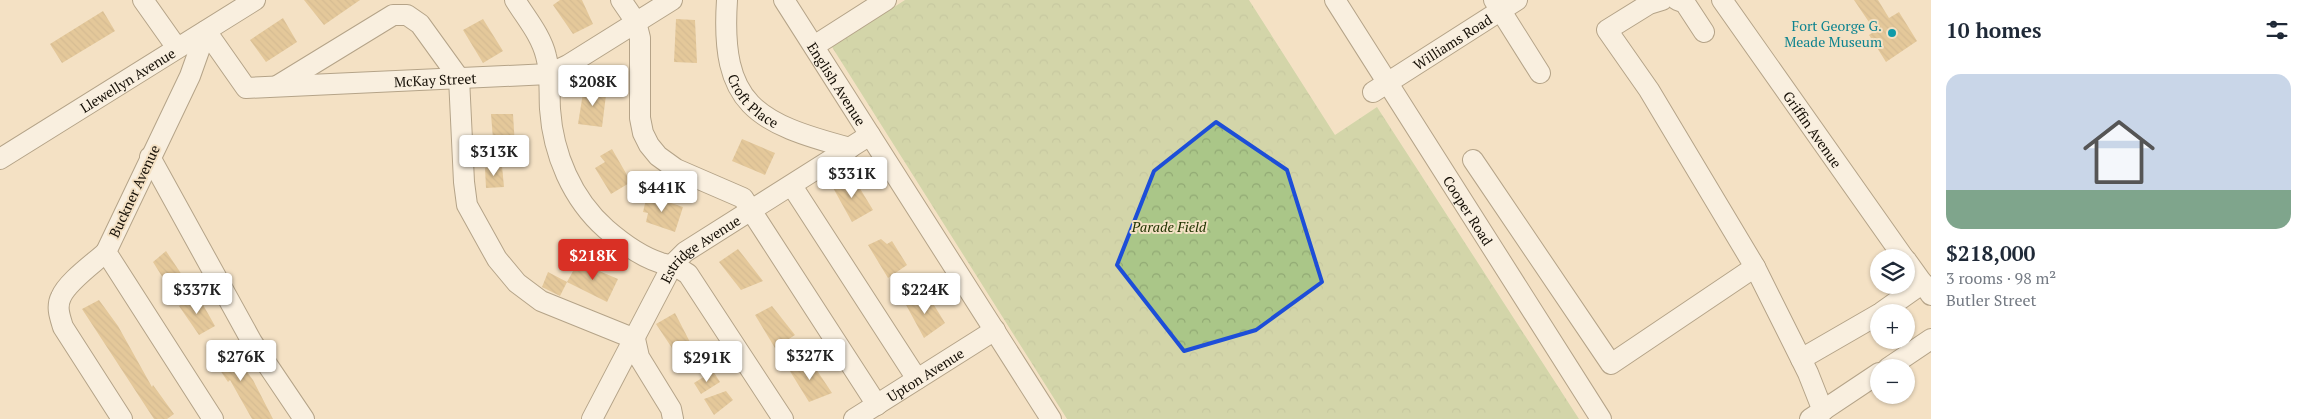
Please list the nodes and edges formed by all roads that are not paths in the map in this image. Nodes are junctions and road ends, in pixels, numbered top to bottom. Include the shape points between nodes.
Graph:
1 (143, 0) edge
2 (255, 0) edge
3 (515, 0) edge
4 (621, 0) edge
5 (672, 0) edge
6 (727, 0) edge
7 (784, 0) edge
8 (886, 0) edge
9 (1335, 0) edge
10 (1662, 0) edge
11 (1677, 0) edge
12 (1722, 0) edge
13 (1504, 4) edge
14 (636, 22) junction
15 (206, 31) junction
16 (1704, 32) dead end
17 (814, 46) junction
18 (177, 48) junction
19 (1540, 73) dead end
20 (549, 74) junction
21 (459, 78) junction
22 (277, 86) junction
23 (1380, 87) junction
24 (870, 135) junction
25 (850, 148) junction
26 (150, 157) junction
27 (0, 159) edge
28 (1472, 160) dead end
29 (792, 186) junction
30 (752, 210) junction
31 (1898, 249) edge
32 (106, 252) junction
33 (673, 264) junction
34 (1755, 267) junction
35 (1915, 273) edge
36 (1927, 289) edge
37 (1898, 304) edge
38 (1870, 319) edge
39 (995, 330) junction
40 (1931, 338) edge
41 (635, 339) junction
42 (1801, 359) junction
43 (1901, 359) edge
44 (917, 379) junction
45 (1870, 379) edge
46 (877, 405) junction
47 (1817, 415) edge
48 (122, 419) edge
49 (213, 419) edge
50 (304, 419) edge
51 (592, 419) edge
52 (672, 419) edge
53 (783, 419) edge
54 (854, 419) edge
55 (1051, 419) edge
56 (1601, 419) edge

1 - 18 street
2 - 15 street, Llewellyn Avenue
3 - 20 street via 543,44
4 - 14 street
5 - 14 street, McKay Street
6 - 25 street, Croft Place via 729,62 744,98 758,110 794,130
7 - 17 street, English Avenue
8 - 17 street
9 - 23 street, Cooper Road
10 - 34 street via 1649,4 1607,30 1649,90
11 - 16 street via 1685,3
12 - 31 street, Griffin Avenue
13 - 19 street
13 - 23 street, Williams Road
14 - 20 street, McKay Street
14 - 30 street via 642,56 640,118 649,145 676,169 743,198
15 - 18 street, Llewellyn Avenue
15 - 22 street, McKay Street via 246,88
15 - 26 street, Buckner Avenue via 190,76
17 - 24 street, English Avenue
18 - 27 street, Llewellyn Avenue
20 - 21 street, McKay Street
20 - 33 street via 552,134 567,177 579,197 592,215 620,240 661,262
21 - 22 street, McKay Street
21 - 22 street via 420,24 407,15 393,15
21 - 41 street via 467,205 497,259 517,283 541,301
23 - 56 street, Cooper Road
24 - 25 street, Estridge Avenue
24 - 39 street, English Avenue
25 - 29 street, Estridge Avenue
26 - 32 street, Buckner Avenue
26 - 50 street via 252,342
28 - 34 street via 1611,364
29 - 30 street, Estridge Avenue
29 - 44 street
30 - 33 street, Estridge Avenue via 685,252
30 - 46 street
32 - 48 street via 69,287 61,297 58,311 63,327
32 - 49 street, Buckner Avenue
33 - 41 street, Estridge Avenue
33 - 53 street via 688,274
34 - 42 street
35 - 36 street, Griffin Avenue
36 - 37 street
38 - 42 street
39 - 44 street, Upton Avenue
39 - 55 street, English Avenue
40 - 43 street
41 - 51 street, Estridge Avenue
41 - 52 street via 639,358 671,409
42 - 47 street
44 - 46 street, Upton Avenue
45 - 47 street
46 - 54 street, Upton Avenue

